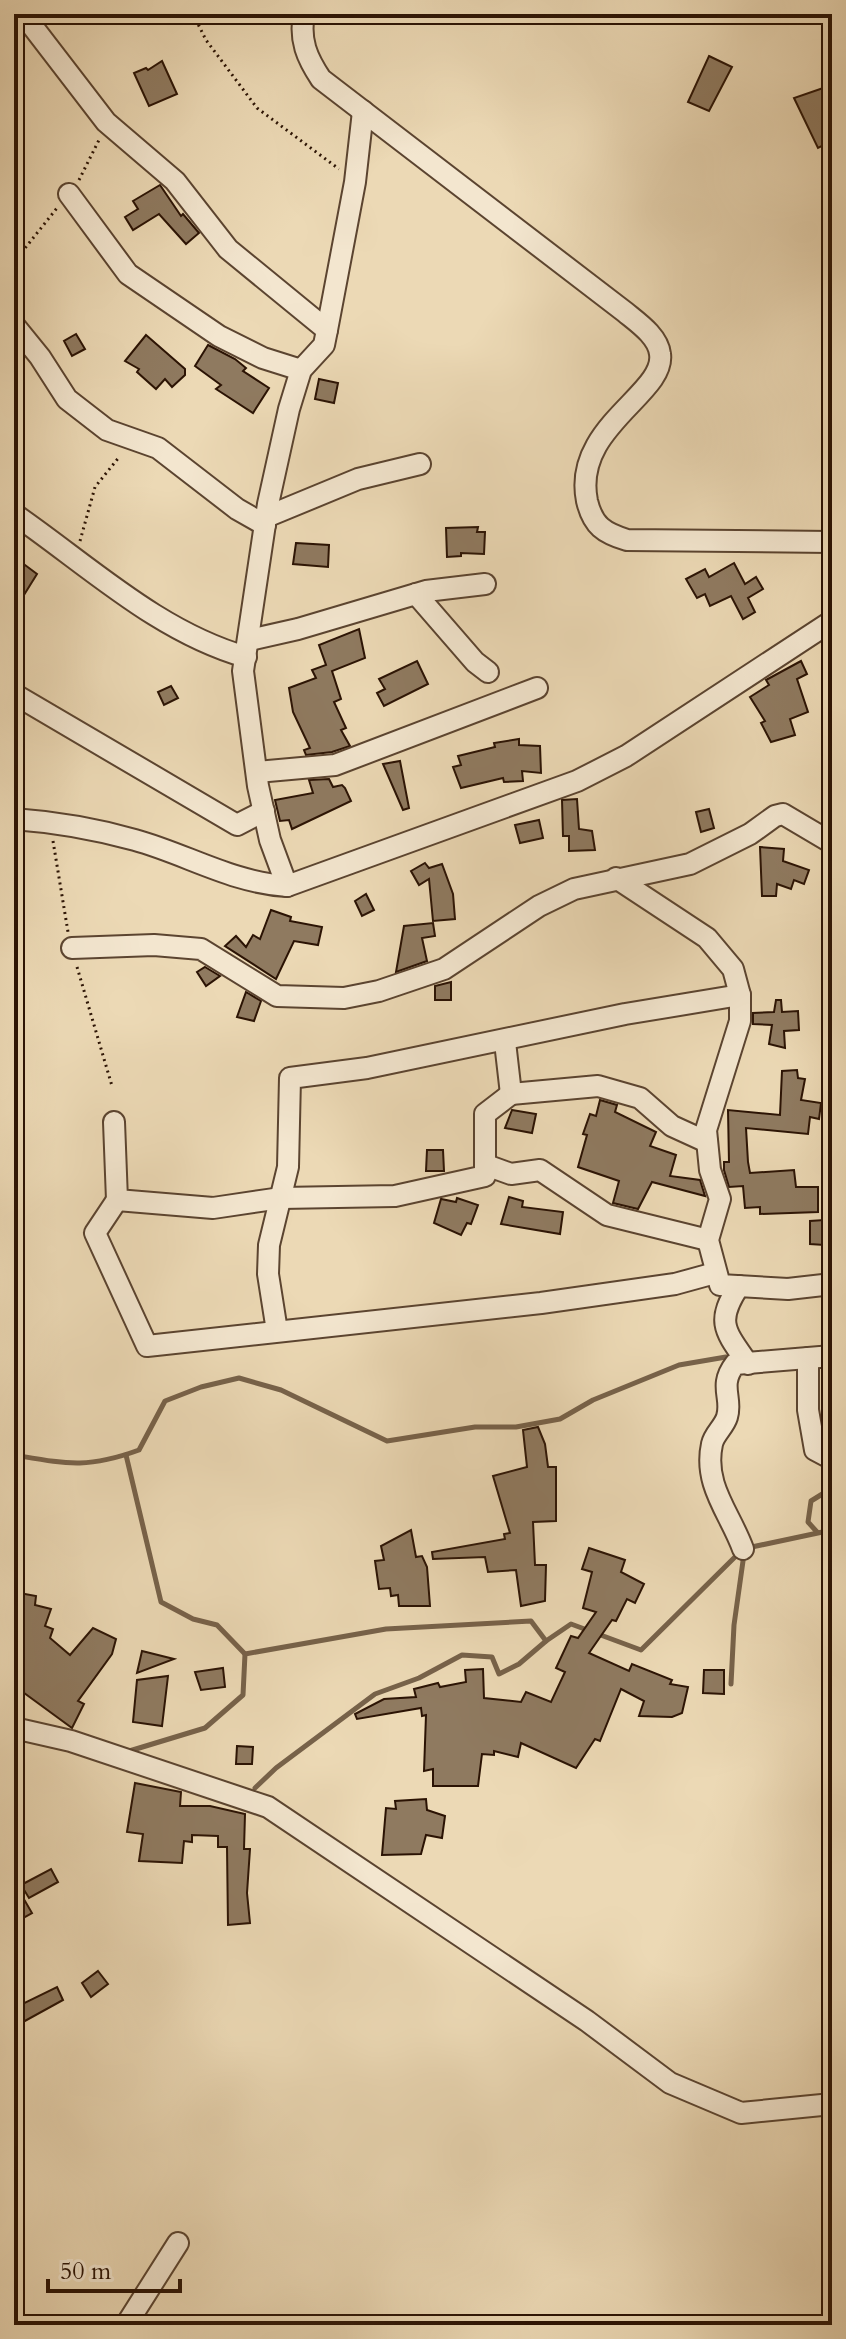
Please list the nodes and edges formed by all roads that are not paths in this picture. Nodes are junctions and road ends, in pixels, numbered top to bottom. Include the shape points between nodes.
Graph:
1 (23, 14) edge
2 (304, 14) edge
3 (363, 111) junction
4 (69, 194) dead end
5 (14, 325) edge
6 (327, 330) junction
7 (301, 370) junction
8 (420, 464) dead end
9 (14, 514) edge
10 (266, 521) junction
11 (832, 542) edge
12 (485, 584) dead end
13 (416, 594) junction
14 (832, 621) edge
15 (247, 648) junction
16 (488, 672) dead end
17 (537, 688) dead end
18 (14, 694) edge
19 (257, 772) junction
20 (264, 811) junction
21 (14, 819) edge
22 (832, 843) edge
23 (616, 878) junction
24 (287, 886) junction
25 (72, 948) dead end
26 (740, 995) junction
27 (505, 1042) junction
28 (511, 1094) junction
29 (114, 1122) dead end
30 (707, 1142) junction
31 (486, 1165) junction
32 (281, 1198) junction
33 (117, 1200) junction
34 (708, 1240) junction
35 (715, 1273) junction
36 (832, 1284) edge
37 (739, 1286) junction
38 (277, 1331) junction
39 (832, 1356) edge
40 (808, 1358) junction
41 (748, 1364) junction
42 (832, 1459) edge
43 (743, 1549) dead end
44 (14, 1728) edge
45 (832, 2104) edge
46 (178, 2243) dead end
47 (126, 2325) edge

1 - 6 street via 106,122 175,181 228,249
2 - 3 street via 300,33 309,60 321,79
3 - 6 street
3 - 11 street via 625,312 647,331 660,352 659,372 599,437 583,482 590,515 603,532 627,540
4 - 7 street via 128,274 219,336
5 - 10 street via 67,399 107,430 158,448 237,509
6 - 7 street via 324,345
7 - 10 street
8 - 10 street via 358,479
9 - 15 street via 210,647
10 - 15 street
12 - 13 street
13 - 15 street
13 - 16 street
14 - 24 street via 589,775
15 - 19 street via 243,671
17 - 19 street via 335,765
18 - 20 street via 237,825
19 - 20 street
20 - 24 street
21 - 24 street via 51,821 135,840 259,885
22 - 23 street via 783,814 690,864
23 - 25 street via 574,889 539,906 444,969 344,998 277,996 201,949
23 - 26 street via 707,938 733,969
26 - 27 street via 557,1027
26 - 30 street via 740,1021 706,1130
27 - 28 street
27 - 32 street via 290,1078 290,1141
28 - 30 street via 598,1086 640,1098 672,1126
28 - 31 street via 485,1114
29 - 33 street
30 - 34 street via 720,1199
31 - 32 street via 485,1176 395,1196
31 - 34 street via 511,1174 540,1170 607,1215
32 - 33 street via 213,1208
32 - 38 street via 268,1274
33 - 38 street via 95,1233 147,1346
34 - 35 street
35 - 37 street via 720,1285
35 - 38 street via 675,1284 541,1303
36 - 37 street via 788,1289
37 - 41 street via 725,1306 724,1327
39 - 40 street
40 - 41 street
40 - 42 street via 815,1450
41 - 43 street via 735,1364 730,1371 724,1390 728,1416 712,1442 709,1475
44 - 45 street via 71,1741 268,1807 587,2021 670,2083 741,2113
46 - 47 street

